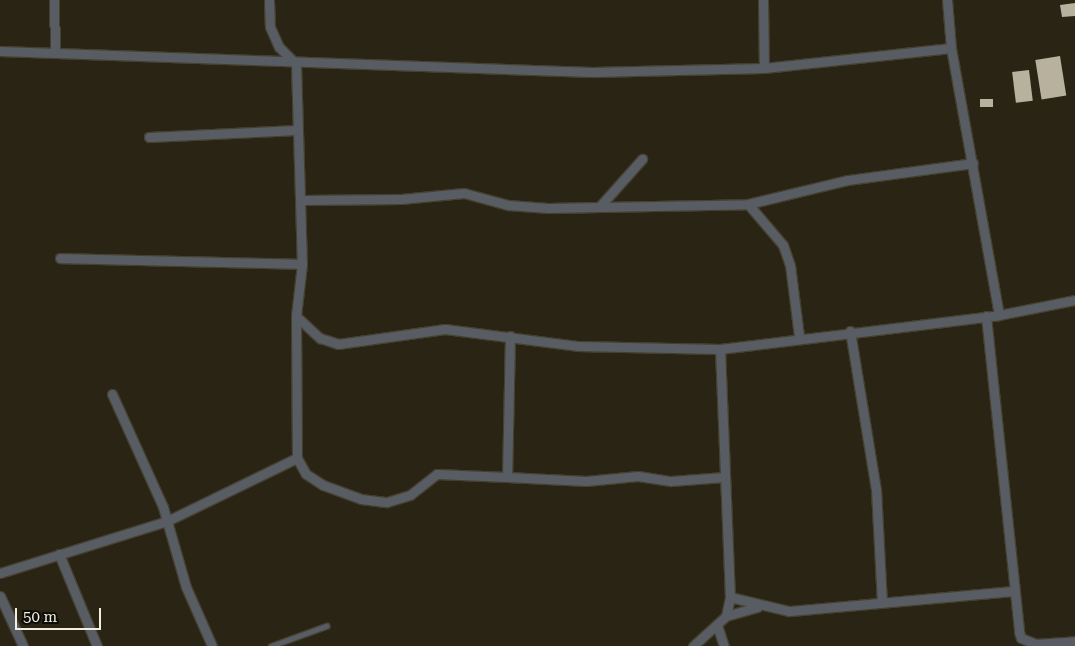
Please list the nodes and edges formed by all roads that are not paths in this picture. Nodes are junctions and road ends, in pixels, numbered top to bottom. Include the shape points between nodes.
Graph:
1 (54, 0) edge
2 (269, 0) edge
3 (763, 0) edge
4 (947, 0) edge
5 (952, 48) junction
6 (0, 51) edge
7 (55, 53) junction
8 (296, 64) junction
9 (764, 68) junction
10 (296, 130) junction
11 (149, 137) dead end
12 (642, 159) dead end
13 (973, 163) junction
14 (302, 200) junction
15 (748, 204) junction
16 (601, 205) junction
17 (60, 258) dead end
18 (302, 264) junction
19 (1075, 300) edge
20 (999, 315) junction
21 (296, 316) junction
22 (986, 316) junction
23 (850, 331) junction
24 (510, 336) junction
25 (799, 336) junction
26 (720, 349) junction
27 (112, 394) dead end
28 (297, 458) junction
29 (507, 477) junction
30 (724, 477) junction
31 (167, 521) junction
32 (59, 554) junction
33 (0, 573) edge
34 (1014, 591) junction
35 (0, 596) edge
36 (730, 597) junction
37 (882, 603) junction
38 (758, 607) junction
39 (726, 616) junction
40 (718, 625) junction
41 (326, 626) dead end
42 (1075, 642) edge
43 (23, 646) edge
44 (97, 646) edge
45 (212, 646) edge
46 (272, 646) edge
47 (693, 646) edge
48 (724, 646) edge

1 - 7 street
2 - 8 street via 270,27 279,47
3 - 9 street
4 - 5 street
5 - 9 street
5 - 13 street
6 - 7 street
7 - 8 street
8 - 9 street via 593,72
8 - 10 street
10 - 11 street
10 - 14 street
12 - 16 street
13 - 15 street via 848,180
13 - 20 street
14 - 16 street via 401,199 464,193 508,206
14 - 18 street
15 - 16 street
15 - 25 street via 783,244 790,265
17 - 18 street
18 - 21 street
19 - 20 street
20 - 22 street
21 - 24 street via 320,338 338,344 445,329
21 - 28 street
22 - 23 street
22 - 34 street
23 - 25 street
23 - 37 street via 876,489
24 - 26 street via 577,346
24 - 29 street
25 - 26 street
26 - 30 street
27 - 31 street
28 - 29 street via 306,474 323,485 362,499 387,502 410,494 437,474
28 - 31 street
29 - 30 street via 586,481 638,476 671,481
30 - 36 street
31 - 32 street
31 - 45 street via 186,587
32 - 33 street
32 - 44 street
34 - 37 street
34 - 42 street via 1021,638 1036,644
35 - 43 street
36 - 38 street
36 - 39 street
37 - 38 street via 788,611
38 - 39 street
39 - 40 street
40 - 47 street
40 - 48 street
41 - 46 lane

